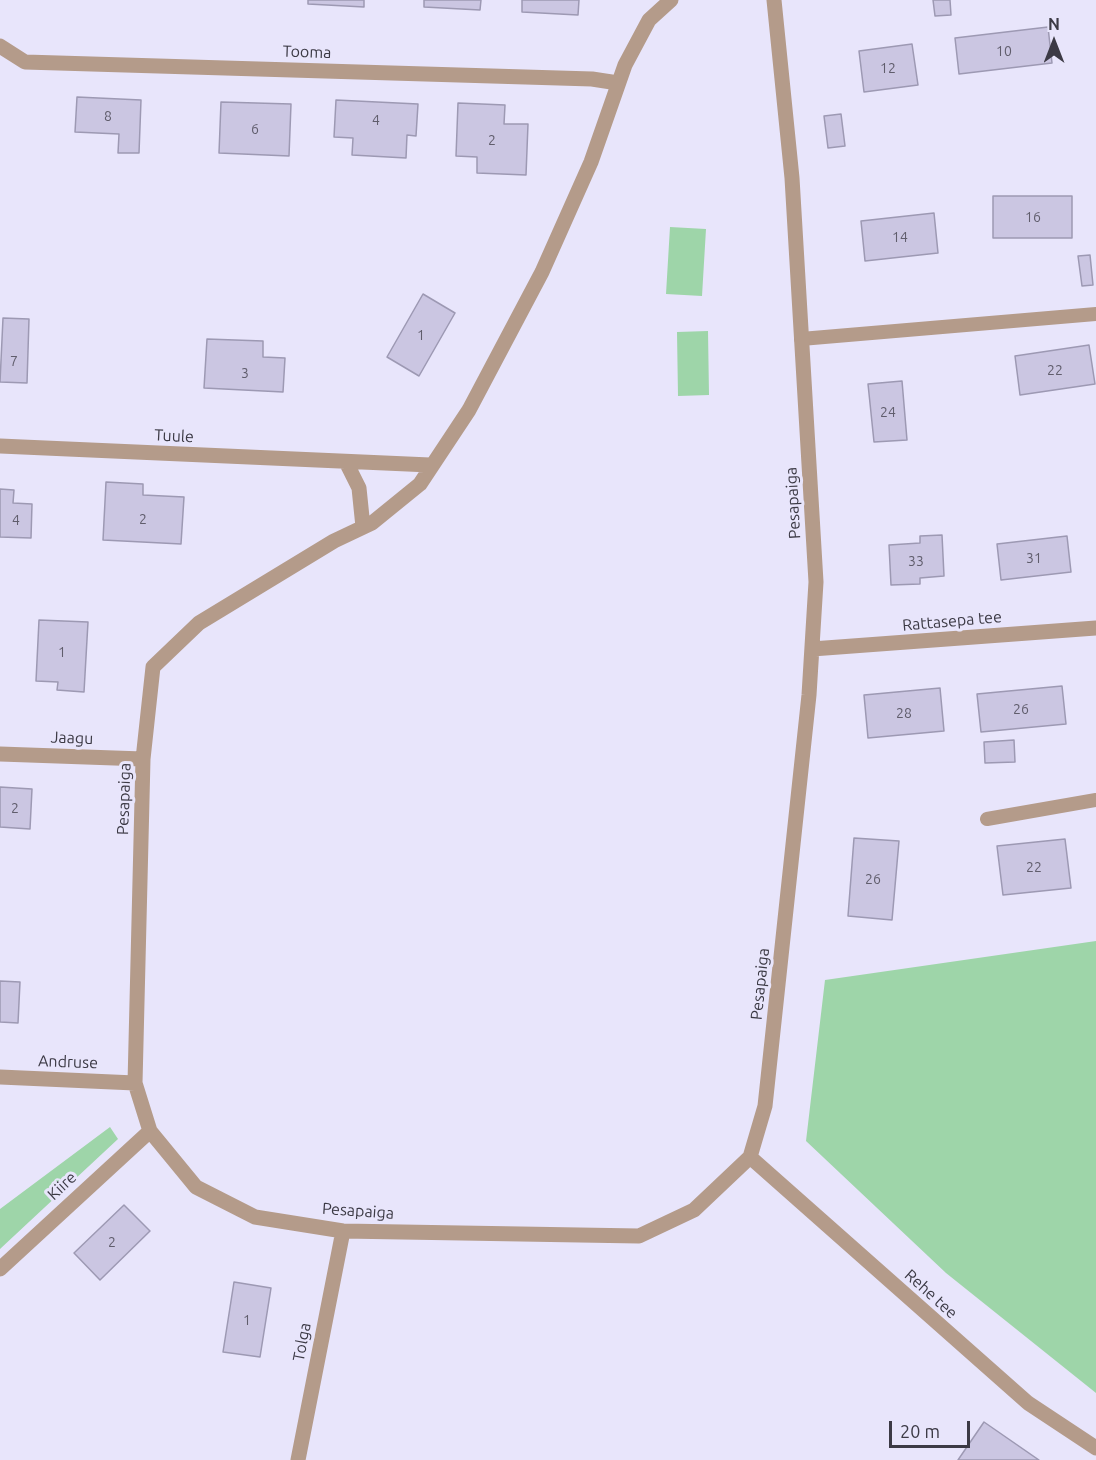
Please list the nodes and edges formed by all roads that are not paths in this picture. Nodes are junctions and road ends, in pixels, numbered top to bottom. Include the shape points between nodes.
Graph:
1 (671, 0) edge
2 (774, 0) edge
3 (0, 46) edge
4 (618, 83) junction
5 (1096, 314) edge
6 (801, 339) junction
7 (0, 446) edge
8 (346, 462) junction
9 (430, 465) junction
10 (363, 527) junction
11 (1096, 628) edge
12 (812, 649) junction
13 (0, 754) edge
14 (143, 759) junction
15 (1096, 800) edge
16 (987, 819) dead end
17 (0, 1077) edge
18 (135, 1083) junction
19 (150, 1131) junction
20 (750, 1157) junction
21 (343, 1231) junction
22 (0, 1269) edge
23 (1096, 1448) edge
24 (298, 1460) edge

1 - 4 street, Pesapaiga via 649,20
2 - 6 street, Pesapaiga via 792,178
3 - 4 street, Tooma via 25,62
4 - 9 street, Pesapaiga via 591,162 542,272 469,410
5 - 6 lane
6 - 12 street, Pesapaiga via 816,582
7 - 8 street, Tuule
8 - 9 street, Tuule
8 - 10 street via 359,488
9 - 10 street, Pesapaiga via 420,484
10 - 14 street, Pesapaiga via 199,623 153,667
11 - 12 street, Rattasepa tee
12 - 20 street, Pesapaiga via 765,1106
13 - 14 street, Jaagu
14 - 18 street, Pesapaiga
15 - 16 lane
17 - 18 street, Andruse
18 - 19 street, Pesapaiga
19 - 21 street, Pesapaiga via 196,1187 255,1217
19 - 22 street, Kiire
20 - 21 street, Pesapaiga via 694,1210 639,1236
20 - 23 street, Rehe tee via 1028,1403
21 - 24 street, Tolga

